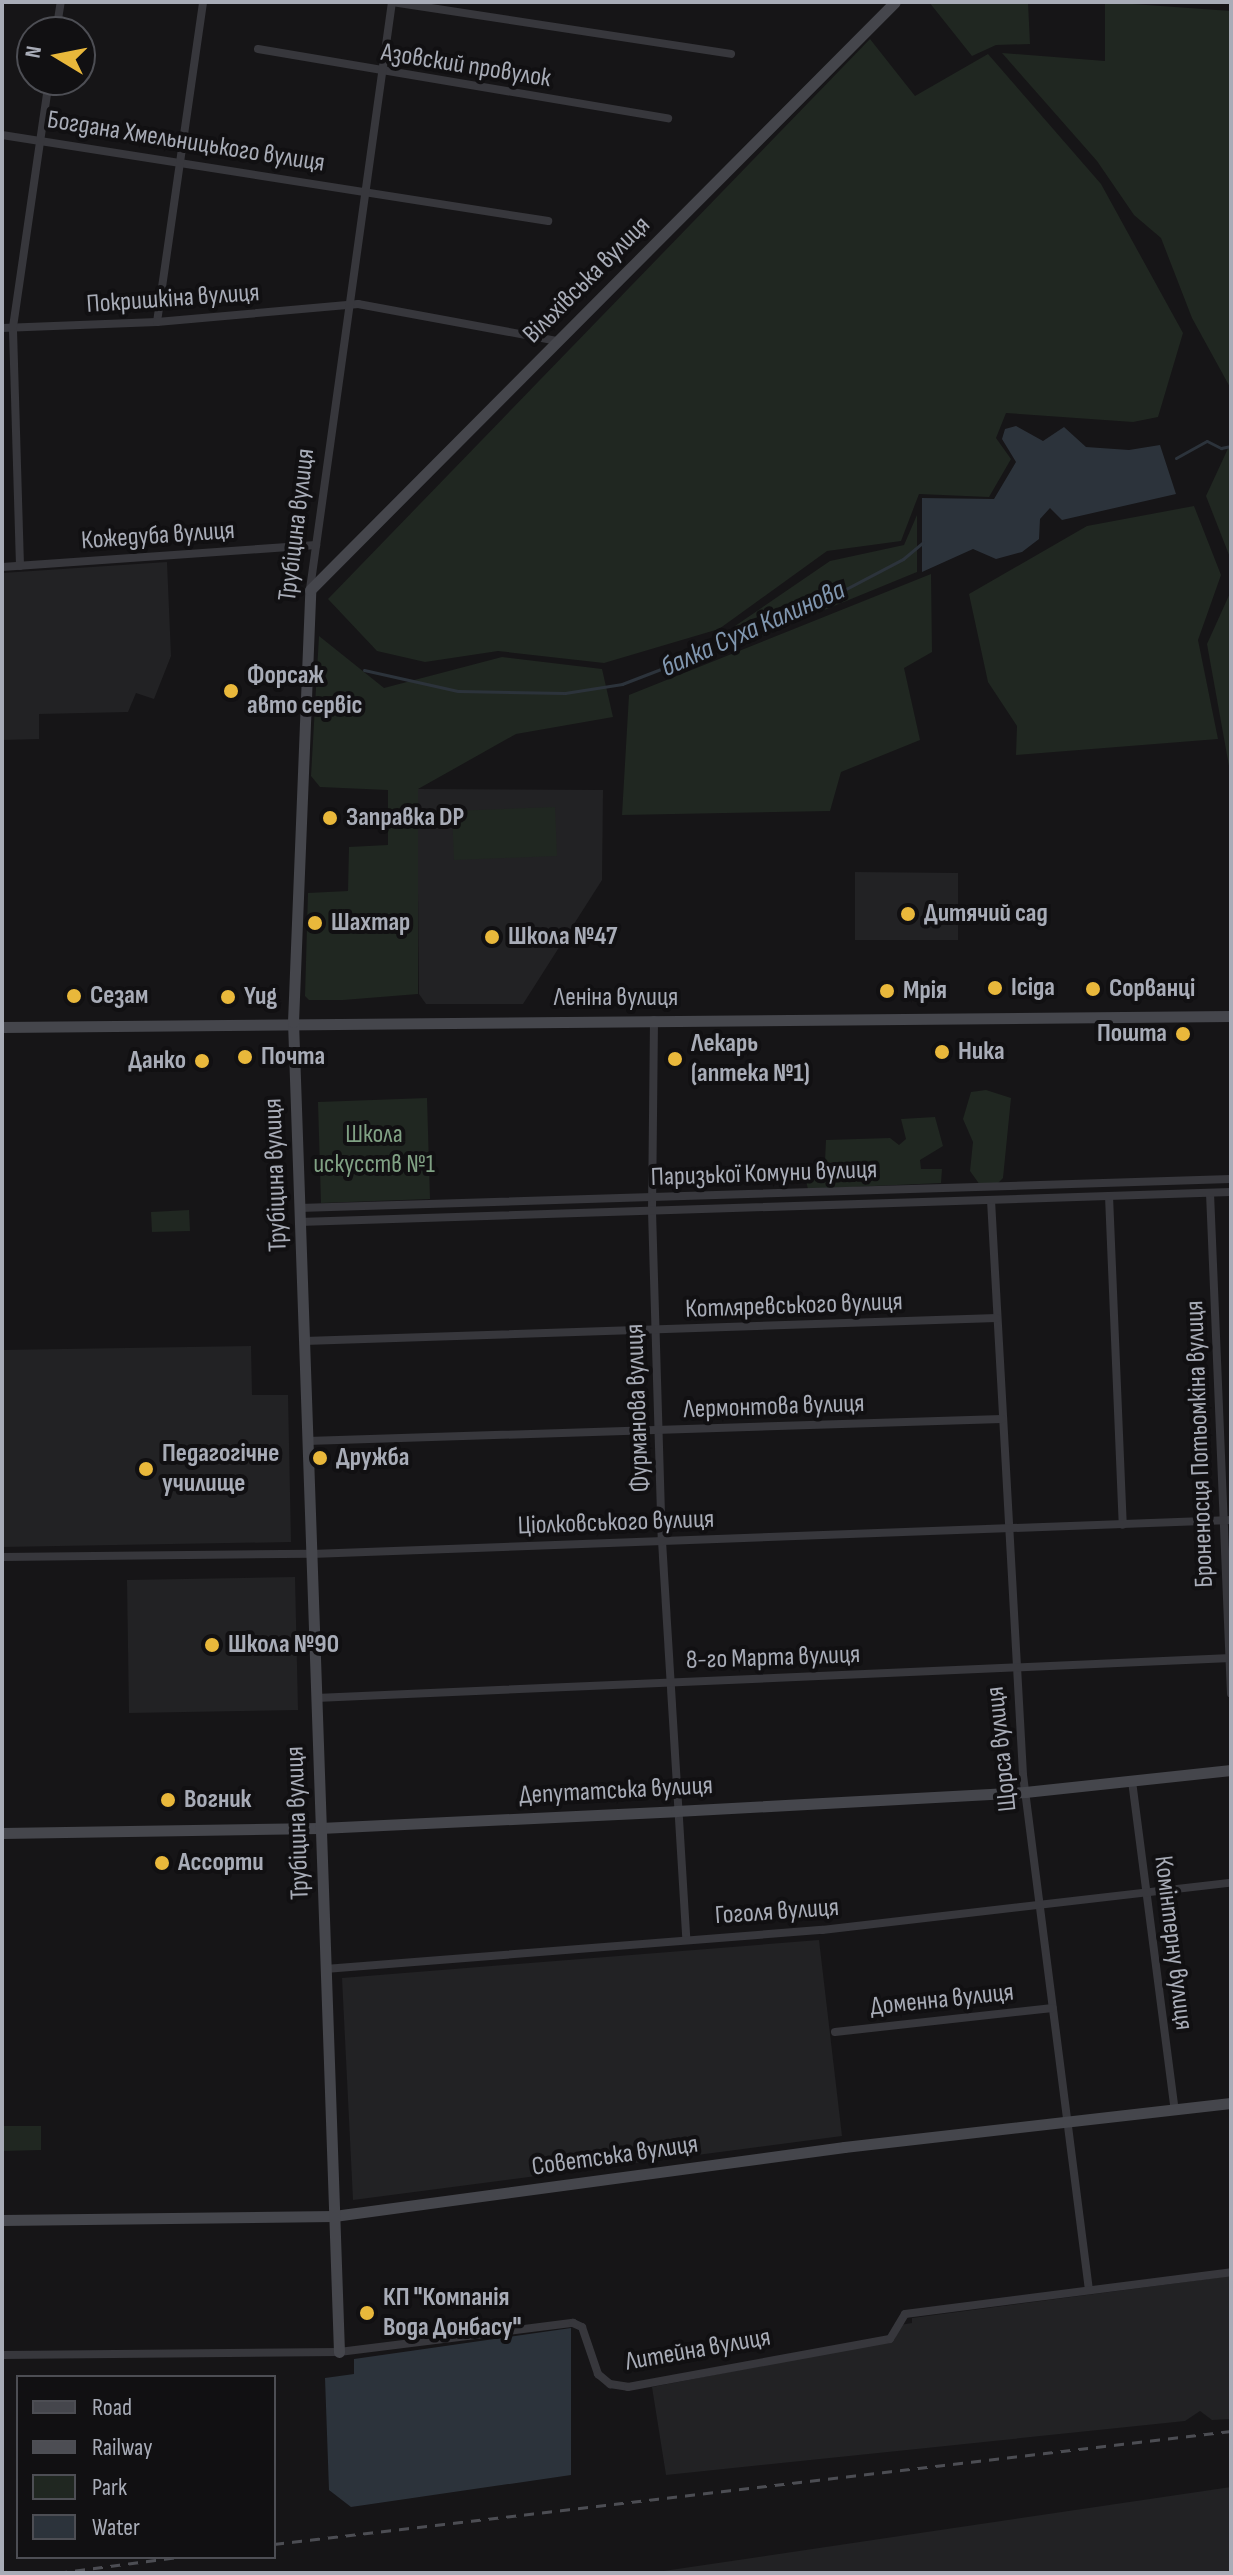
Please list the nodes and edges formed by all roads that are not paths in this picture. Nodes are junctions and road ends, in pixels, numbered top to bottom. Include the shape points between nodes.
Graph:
1 (203, 2) edge
2 (392, 2) edge
3 (890, 4) edge
4 (258, 49) dead end
5 (731, 54) dead end
6 (381, 74) junction
7 (46, 96) edge
8 (668, 118) dead end
9 (2, 135) edge
10 (39, 140) junction
11 (178, 163) junction
12 (365, 189) junction
13 (548, 221) dead end
14 (346, 306) junction
15 (157, 322) junction
16 (13, 327) junction
17 (2, 328) edge
18 (557, 341) junction
19 (316, 545) junction
20 (20, 566) junction
21 (2, 567) edge
22 (310, 590) junction
23 (1231, 1016) edge
24 (654, 1020) junction
25 (293, 1022) junction
26 (2, 1027) edge
27 (1231, 1179) edge
28 (1231, 1192) edge
29 (1210, 1193) junction
30 (1109, 1196) junction
31 (653, 1197) junction
32 (991, 1200) junction
33 (299, 1208) junction
34 (652, 1211) junction
35 (299, 1222) junction
36 (997, 1318) junction
37 (656, 1331) junction
38 (304, 1341) junction
39 (1002, 1419) junction
40 (660, 1431) junction
41 (307, 1441) junction
42 (1227, 1520) edge
43 (1123, 1525) junction
44 (1007, 1532) junction
45 (662, 1541) junction
46 (311, 1554) junction
47 (2, 1557) edge
48 (1230, 1658) edge
49 (1014, 1669) junction
50 (668, 1682) junction
51 (1231, 1694) edge
52 (316, 1698) junction
53 (1231, 1770) edge
54 (1132, 1781) junction
55 (1025, 1792) junction
56 (676, 1811) junction
57 (320, 1828) junction
58 (2, 1833) edge
59 (1231, 1883) edge
60 (1147, 1894) junction
61 (1040, 1905) junction
62 (686, 1939) junction
63 (325, 1969) junction
64 (1053, 2008) junction
65 (835, 2032) dead end
66 (1231, 2103) edge
67 (1175, 2110) junction
68 (1068, 2123) junction
69 (334, 2216) junction
70 (2, 2220) edge
71 (1231, 2272) edge
72 (1089, 2290) junction
73 (339, 2352) junction
74 (2, 2355) edge

1 - 11 street
2 - 5 street
2 - 6 street, Трубіцина вулиця
3 - 18 street, Вільхівська вулиця
4 - 6 street, Азовский провулок
6 - 8 street, Азовский провулок
6 - 12 street, Трубіцина вулиця
7 - 10 street
9 - 10 street, Богдана Хмельницького вулиця
10 - 11 street, Богдана Хмельницького вулиця
10 - 16 street
11 - 12 street, Богдана Хмельницького вулиця
11 - 15 street
12 - 13 street, Богдана Хмельницького вулиця
12 - 14 street, Трубіцина вулиця
14 - 15 street, Покришкіна вулиця
14 - 18 street, Покришкіна вулиця
14 - 19 street, Трубіцина вулиця
15 - 16 street, Покришкіна вулиця
16 - 17 street, Покришкіна вулиця
16 - 20 street
18 - 22 street, Вільхівська вулиця
19 - 20 street, Кожедуба вулиця
19 - 22 street, Трубіцина вулиця
20 - 21 street, Кожедуба вулиця
22 - 25 street, Трубіцина вулиця
23 - 24 street, Леніна вулиця
24 - 25 street, Леніна вулиця
24 - 31 street, Фурманова вулиця
25 - 26 street, Леніна вулиця
25 - 33 street, Трубіцина вулиця
27 - 31 street, Паризької Комуни вулиця
28 - 29 street, Паризької Комуни вулиця
29 - 30 street, Паризької Комуни вулиця
29 - 42 street, Броненосця Потьомкіна вулиця
30 - 32 street, Паризької Комуни вулиця
30 - 43 street
31 - 33 street, Паризької Комуни вулиця
31 - 34 street, Фурманова вулиця
32 - 34 street, Паризької Комуни вулиця
32 - 36 street, Щорса вулиця
33 - 35 street, Трубіцина вулиця
34 - 35 street, Паризької Комуни вулиця
34 - 37 street, Фурманова вулиця
35 - 38 street, Трубіцина вулиця
36 - 37 street, Котляревського вулиця
36 - 39 street, Щорса вулиця
37 - 38 street, Котляревського вулиця
37 - 40 street, Фурманова вулиця
38 - 41 street, Трубіцина вулиця
39 - 40 street, Лермонтова вулиця
39 - 44 street, Щорса вулиця
40 - 41 street, Лермонтова вулиця
40 - 45 street, Фурманова вулиця
41 - 46 street, Трубіцина вулиця
42 - 43 street, Ціолковського вулиця
42 - 48 street, Броненосця Потьомкіна вулиця
43 - 44 street, Ціолковського вулиця
44 - 45 street, Ціолковського вулиця
44 - 49 street, Щорса вулиця
45 - 46 street, Ціолковського вулиця
45 - 50 street, Фурманова вулиця
46 - 47 street, Ціолковського вулиця
46 - 52 street, Трубіцина вулиця
48 - 49 street, 8-го Марта вулиця
48 - 51 street, Броненосця Потьомкіна вулиця
49 - 50 street, 8-го Марта вулиця
49 - 55 street, Щорса вулиця
50 - 52 street, 8-го Марта вулиця
50 - 56 street, Фурманова вулиця
52 - 57 street, Трубіцина вулиця
53 - 54 street, Депутатська вулиця
54 - 55 street, Депутатська вулиця
54 - 60 street, Комінтерну вулиця
55 - 56 street, Депутатська вулиця
55 - 61 street, Щорса вулиця
56 - 57 street, Депутатська вулиця
56 - 62 street, Фурманова вулиця
57 - 58 street, Депутатська вулиця
57 - 63 street, Трубіцина вулиця
59 - 60 street, Гоголя вулиця
60 - 61 street, Гоголя вулиця
60 - 67 street, Комінтерну вулиця
61 - 62 street, Гоголя вулиця
61 - 64 street, Щорса вулиця
62 - 63 street, Гоголя вулиця
63 - 69 street, Трубіцина вулиця
64 - 65 street, Доменна вулиця
64 - 68 street, Щорса вулиця
66 - 67 street, Советська вулиця
67 - 68 street, Советська вулиця
68 - 69 street, Советська вулиця
68 - 72 street, Щорса вулиця
69 - 70 street, Советська вулиця
69 - 73 street, Трубіцина вулиця
71 - 72 street, Литейна вулиця
72 - 73 street, Литейна вулиця via 905,2314 890,2339 628,2387 610,2384 598,2374 582,2327 573,2323
73 - 74 street, Литейна вулиця

